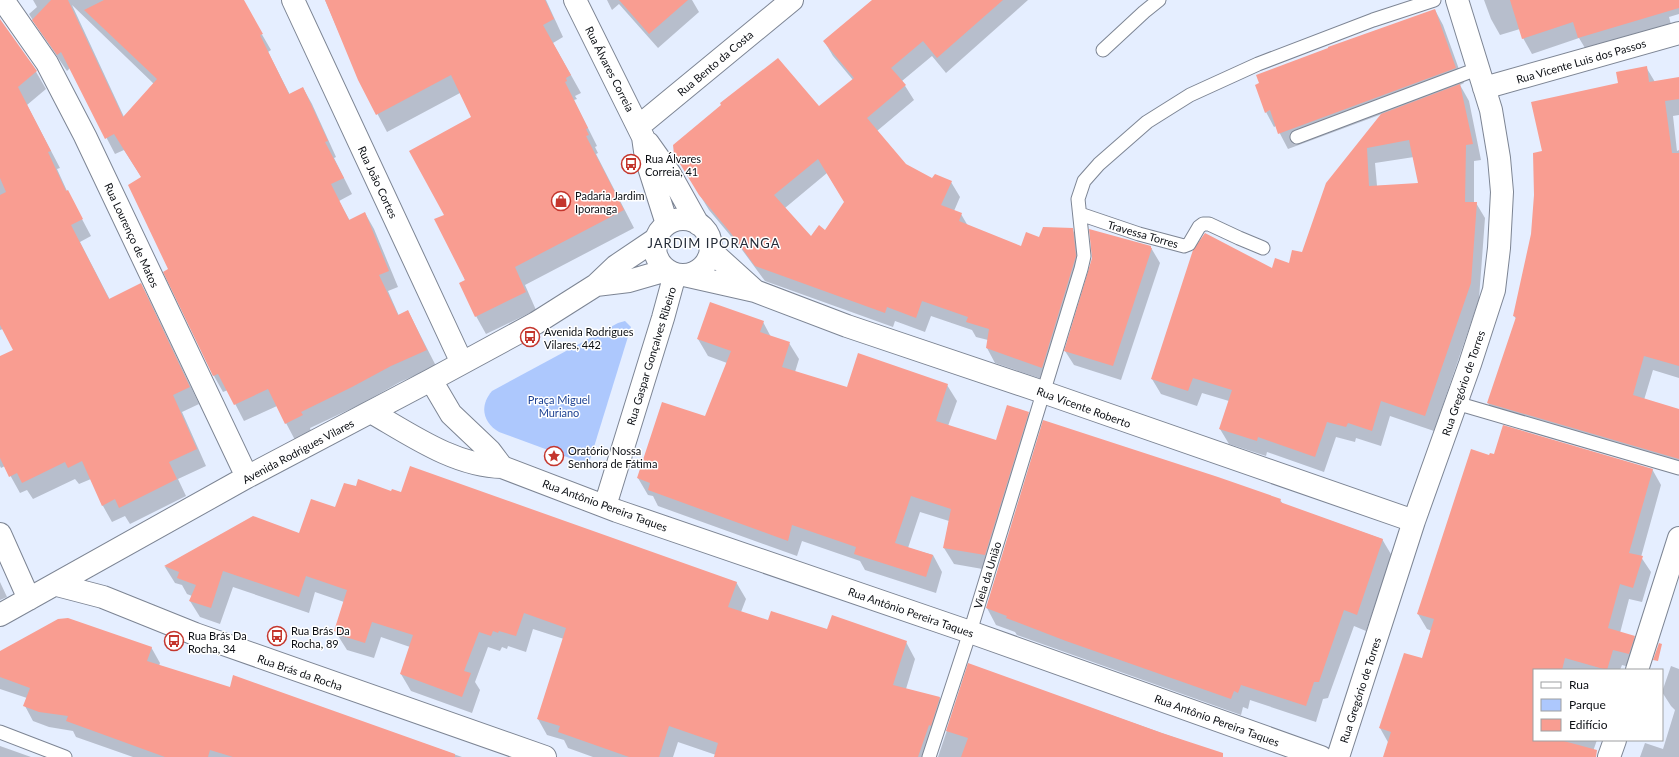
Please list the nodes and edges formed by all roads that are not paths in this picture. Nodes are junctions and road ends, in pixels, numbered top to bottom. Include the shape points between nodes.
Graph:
1 (3, 0) edge
2 (293, 0) edge
3 (575, 0) edge
4 (792, 0) edge
5 (1159, 0) edge
6 (1434, 0) edge
7 (1457, 0) edge
8 (1679, 34) edge
9 (1104, 50) dead end
10 (1480, 79) junction
11 (641, 132) junction
12 (1297, 137) dead end
13 (1080, 214) junction
14 (698, 224) junction
15 (662, 232) junction
16 (1264, 248) dead end
17 (711, 251) junction
18 (675, 273) junction
19 (596, 285) junction
20 (755, 290) junction
21 (462, 364) junction
22 (431, 380) junction
23 (1043, 392) junction
24 (1456, 403) junction
25 (371, 412) junction
26 (502, 467) junction
27 (1679, 468) edge
28 (247, 477) junction
29 (605, 506) junction
30 (1414, 521) junction
31 (0, 534) edge
32 (1679, 538) edge
33 (57, 585) junction
34 (29, 599) junction
35 (0, 615) edge
36 (970, 632) junction
37 (1637, 669) edge
38 (0, 732) edge
39 (1615, 741) edge
40 (66, 757) edge
41 (545, 757) edge
42 (929, 757) edge
43 (1321, 757) edge
44 (1338, 757) edge
45 (1609, 757) edge

1 - 28 street, Rua Lourenço de Matos via 47,63 85,136
2 - 21 street, Rua João Cortes
3 - 11 street, Rua Álvares Correia
4 - 11 street, Rua Bento da Costa
5 - 9 lane
6 - 13 lane, Viela da União via 1373,20 1258,64 1190,95 1147,122 1099,164 1084,181 1079,192
7 - 10 street, Rua Gregório de Torres
8 - 10 street, Rua Vicente Luis dos Passos
10 - 12 lane
10 - 24 street, Rua Gregório de Torres via 1490,110 1499,158 1502,192 1499,248 1494,290
11 - 14 street, Rua Álvares Correia via 670,174
11 - 15 street, Rua Álvares Correia
13 - 16 lane, Travessa Torres via 1184,246 1189,244 1199,227 1209,224
13 - 23 lane, Viela da União via 1083,261
14 - 15 street via 674,221
14 - 17 street via 708,236
15 - 18 street via 655,248 656,256 660,264
15 - 19 street, Avenida Rodrigues Vilares via 616,266
17 - 18 street via 704,265 691,274
17 - 20 street, Rua Vicente Roberto
18 - 19 street, Avenida Rodrigues Vilares
18 - 20 street, Rua Vicente Roberto
18 - 29 street, Rua Gaspar Gonçalves Ribeiro
19 - 21 street, Avenida Rodrigues Vilares via 536,323
20 - 23 street, Rua Vicente Roberto via 847,326
21 - 22 street, Avenida Rodrigues Vilares
22 - 25 street, Avenida Rodrigues Vilares
22 - 26 street via 451,414 490,451
23 - 30 street, Rua Vicente Roberto
23 - 36 lane, Viela da União
24 - 27 lane
24 - 30 street, Rua Gregório de Torres
25 - 26 street, Rua Antônio Pereira Taques via 446,453 477,464
25 - 28 street, Avenida Rodrigues Vilares
26 - 29 street, Rua Antônio Pereira Taques
28 - 33 street, Avenida Rodrigues Vilares
29 - 36 street, Rua Antônio Pereira Taques
30 - 44 street, Rua Gregório de Torres
31 - 34 street
32 - 37 street
33 - 34 street, Avenida Rodrigues Vilares
33 - 41 street, Rua Brás da Rocha via 103,597 195,634
34 - 35 street, Avenida Rodrigues Vilares
36 - 42 lane, Viela da União
36 - 43 street, Rua Antônio Pereira Taques
38 - 40 lane
39 - 45 street

